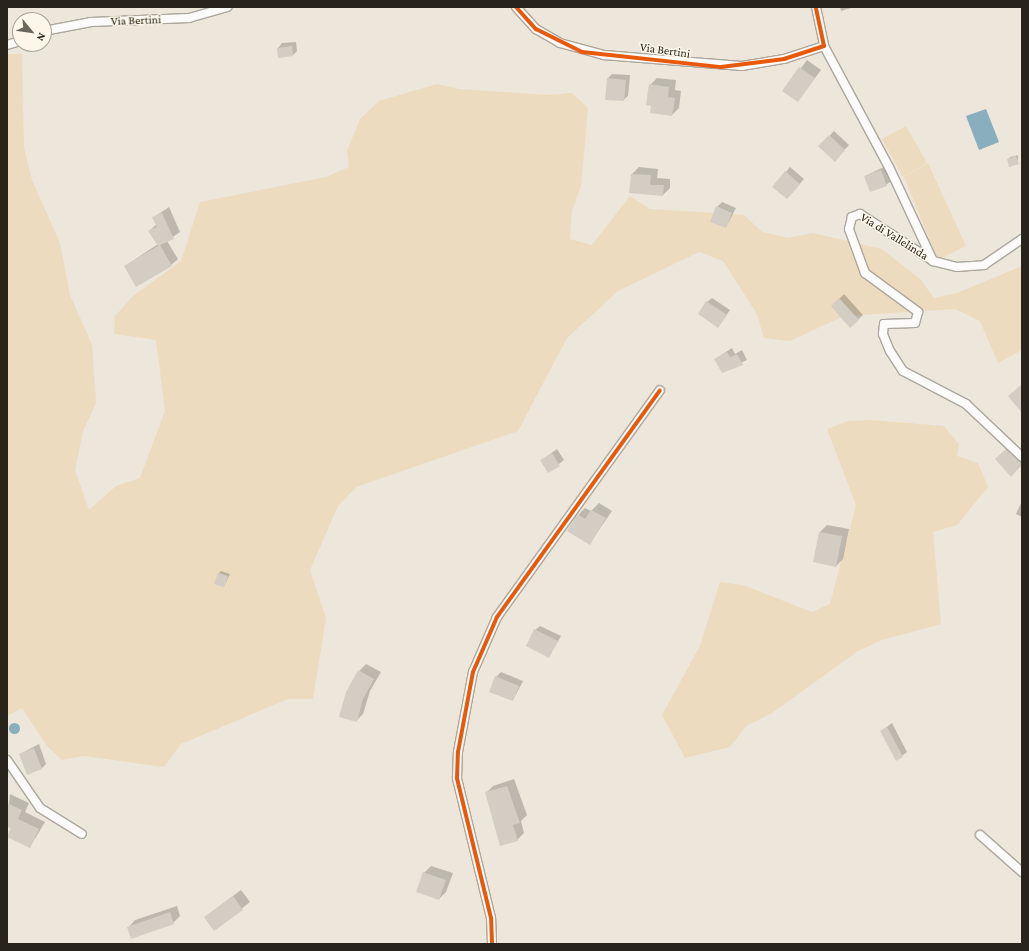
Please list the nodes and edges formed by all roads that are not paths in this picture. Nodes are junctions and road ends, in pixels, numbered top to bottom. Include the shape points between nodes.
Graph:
1 (227, 7) edge
2 (516, 7) edge
3 (816, 7) edge
4 (52, 30) edge
5 (824, 46) junction
6 (1022, 239) edge
7 (933, 261) junction
8 (660, 390) dead end
9 (1022, 457) edge
10 (7, 760) edge
11 (82, 834) dead end
12 (980, 835) dead end
13 (1022, 872) edge
14 (492, 944) edge

1 - 4 street, Via Bertini via 188,18 92,22
2 - 5 street, Via Bertini via 532,25 554,40 582,52 604,55 742,66 784,59
3 - 5 street, Via di Vallelinda
5 - 7 street, Via di Vallelinda via 889,167
6 - 7 street via 984,264 964,267
7 - 9 street, Via di Vallelinda via 860,214 852,217 849,229 865,273 918,312 919,319 915,323 888,322 882,328 900,367 914,378 950,393 972,408
8 - 14 street via 497,617 471,676 457,778 491,918
10 - 11 street via 40,808
12 - 13 street

